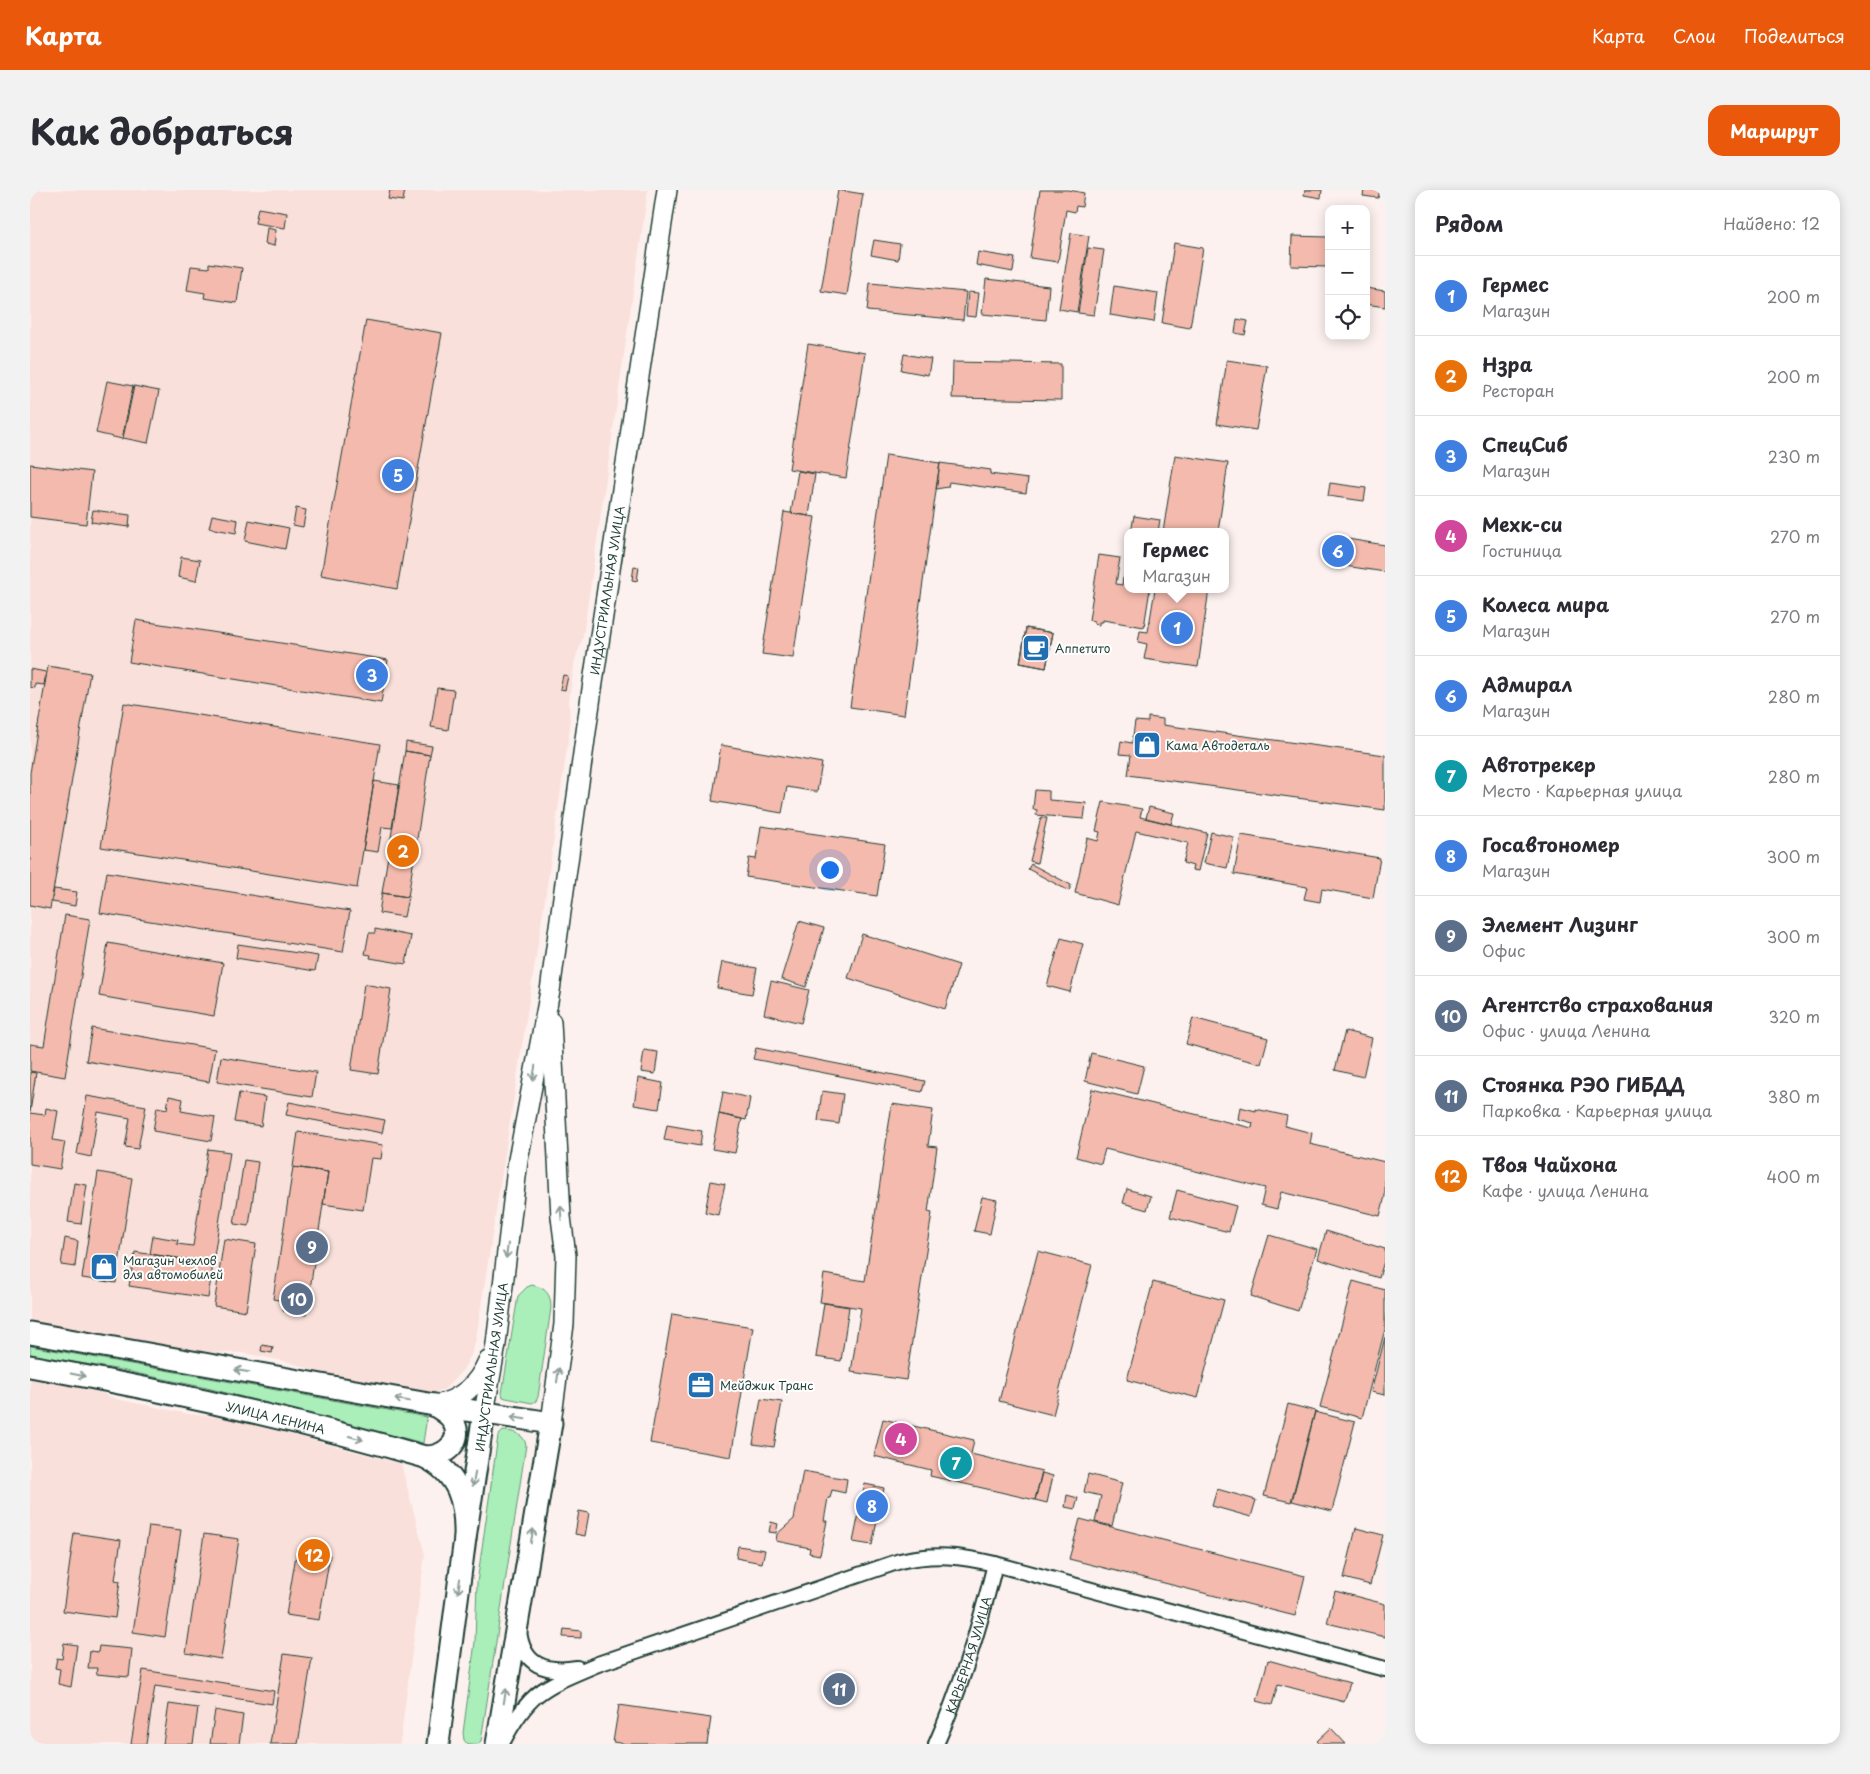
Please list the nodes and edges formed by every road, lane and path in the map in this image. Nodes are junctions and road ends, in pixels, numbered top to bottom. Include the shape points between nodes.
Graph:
1 (667, 190) edge
2 (550, 991) junction
3 (30, 1333) edge
4 (496, 1344) junction
5 (30, 1366) edge
6 (434, 1405) junction
7 (484, 1413) junction
8 (551, 1424) junction
9 (425, 1457) junction
10 (465, 1538) junction
11 (995, 1564) junction
12 (518, 1621) junction
13 (598, 1664) junction
14 (1385, 1669) edge
15 (439, 1744) edge
16 (497, 1744) edge
17 (501, 1744) edge
18 (936, 1744) edge

1 - 2 main road, ИНДУСТРИАЛЬНАЯ УЛИЦА
2 -> 4 main road, ИНДУСТРИАЛЬНАЯ УЛИЦА via 518,1160
8 -> 2 main road, ИНДУСТРИАЛЬНАЯ УЛИЦА via 564,1324 566,1256 561,1217
6 -> 3 main road
4 - 6 main road via 471,1388 456,1400
4 - 7 main road, ИНДУСТРИАЛЬНАЯ УЛИЦА
5 -> 9 main road, УЛИЦА ЛЕНИНА via 248,1411
6 - 7 main road
6 - 9 main road via 452,1419 456,1435 449,1450 434,1457
8 -> 7 main road
7 -> 10 main road, ИНДУСТРИАЛЬНАЯ УЛИЦА
12 -> 8 main road, ИНДУСТРИАЛЬНАЯ УЛИЦА
9 - 10 main road, УЛИЦА ЛЕНИНА via 445,1470 455,1483 464,1511
10 -> 15 main road, ИНДУСТРИАЛЬНАЯ УЛИЦА
11 - 13 street via 943,1555 900,1560
11 - 14 street
11 - 18 street, КАРЬЕРНАЯ УЛИЦА via 974,1640
12 - 13 street via 522,1644 537,1664 554,1670
16 -> 12 main road, ИНДУСТРИАЛЬНАЯ УЛИЦА
13 - 17 street via 539,1692 522,1708

